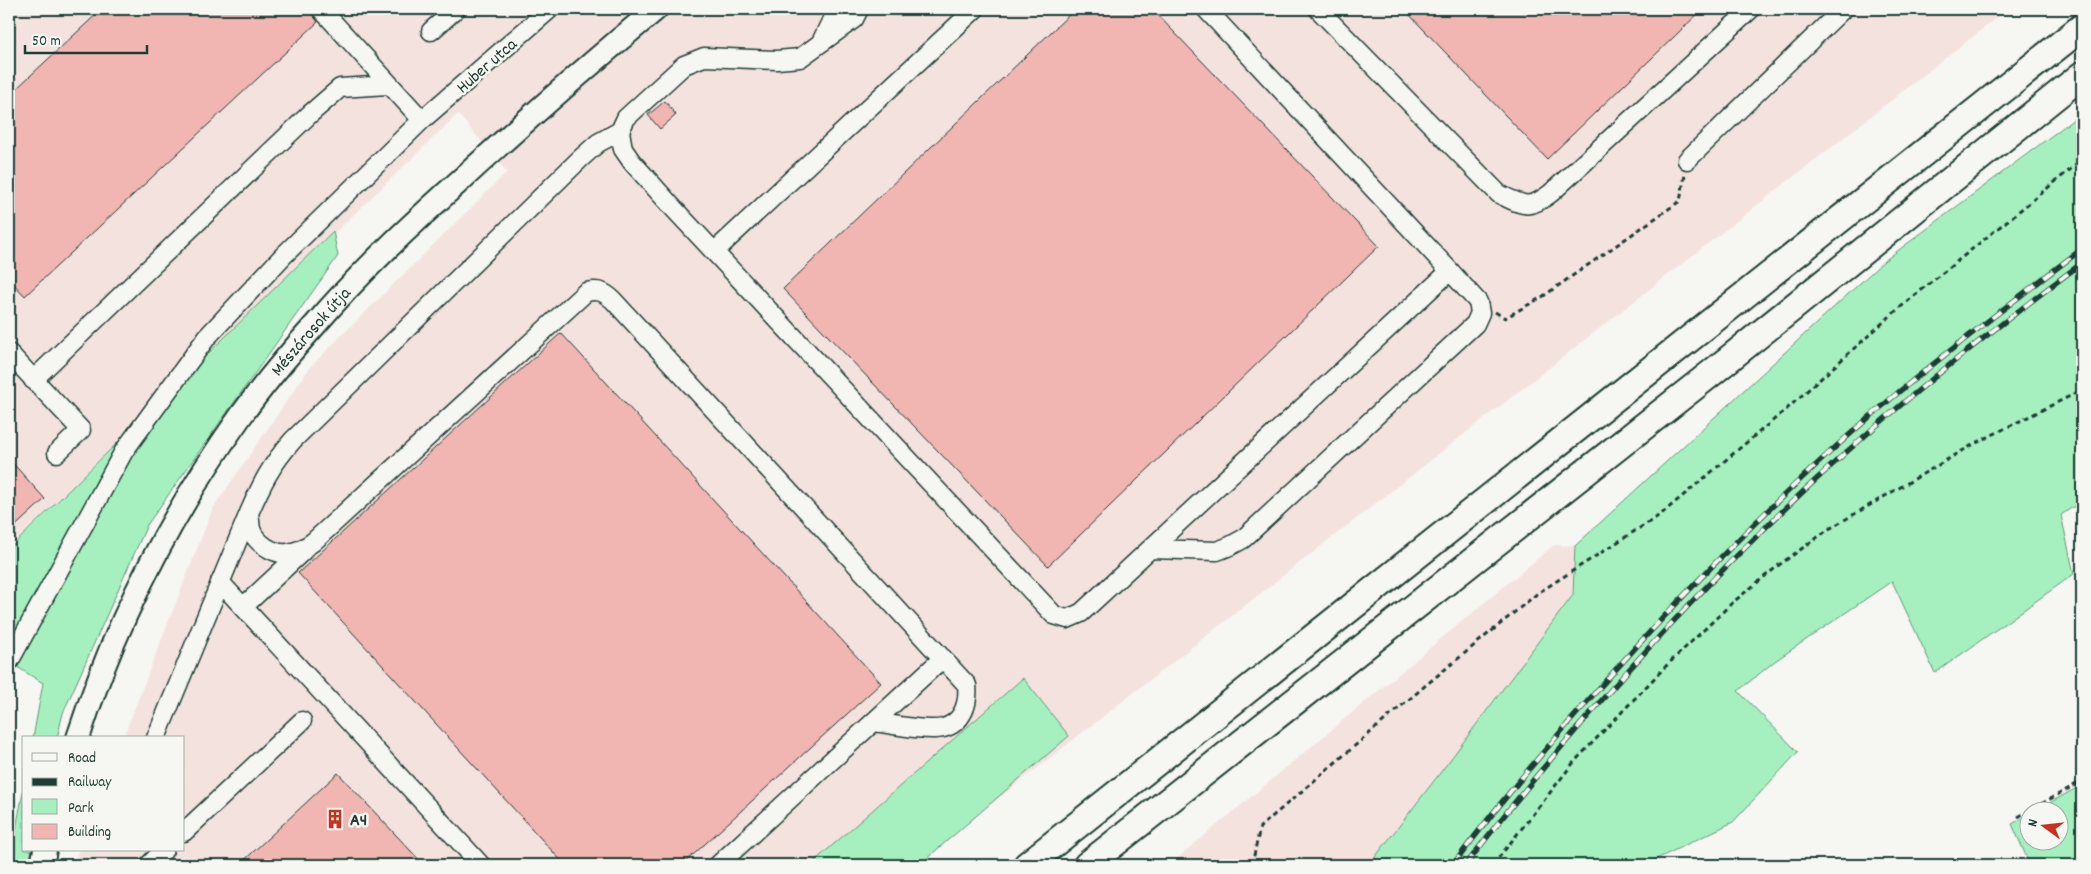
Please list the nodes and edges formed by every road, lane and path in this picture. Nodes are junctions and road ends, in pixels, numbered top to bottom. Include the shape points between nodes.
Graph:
1 (321, 9) edge
2 (456, 9) edge
3 (550, 9) edge
4 (656, 9) edge
5 (837, 9) edge
6 (858, 9) edge
7 (975, 9) edge
8 (1206, 9) edge
9 (1318, 9) edge
10 (1751, 9) edge
11 (1843, 9) edge
12 (2082, 27) edge
13 (431, 31) dead end
14 (820, 44) junction
15 (2082, 75) edge
16 (388, 85) junction
17 (422, 120) junction
18 (620, 131) junction
19 (1687, 160) joint
20 (2082, 160) edge
21 (715, 251) junction
22 (1450, 271) junction
23 (1478, 302) junction
24 (9, 353) edge
25 (33, 380) junction
26 (2082, 390) edge
27 (57, 453) dead end
28 (249, 513) junction
29 (313, 542) junction
30 (1150, 549) junction
31 (220, 582) junction
32 (243, 607) junction
33 (943, 658) junction
34 (9, 662) edge
35 (302, 721) dead end
36 (874, 722) junction
37 (79, 736) edge
38 (157, 736) edge
39 (2082, 781) edge
40 (2044, 802) edge
41 (185, 831) edge
42 (45, 852) edge
43 (162, 852) edge
44 (42, 865) edge
45 (149, 865) edge
46 (481, 865) edge
47 (718, 865) edge
48 (1026, 865) edge
49 (1087, 865) edge
50 (1252, 865) edge
51 (1493, 865) edge

1 - 16 street
2 - 13 street
3 - 17 street, Huber utca
4 - 37 main road, Mészárosok útja via 553,96 384,252 315,324 241,416 200,478 156,555 109,654
5 - 14 street
6 - 14 street via 854,19
7 - 21 street
8 - 22 street
9 - 10 street via 1499,194 1521,204 1538,203 1551,193
11 - 19 street
12 - 48 highway
14 - 18 street via 800,58 704,57 684,65 626,118
15 - 49 highway via 1709,375
16 - 17 street
16 - 25 street via 340,88
17 - 34 street, Huber utca via 283,256 207,337 124,451
18 - 21 street via 623,149 632,162
18 - 28 street via 580,158 294,440 267,473
19 - 23 path via 1680,200 1542,297 1505,318
20 - 50 path via 1897,310 1660,515 1538,593 1260,827
21 - 30 street via 1054,615 1066,618 1081,613
22 - 23 street
22 - 30 street
23 - 30 street via 1480,314 1475,324 1243,539 1217,551
24 - 25 street
25 - 27 street via 81,430
26 - 51 path via 1974,444 1829,529 1779,565 1732,603 1671,661 1574,762
28 - 29 street via 251,530 272,551 286,554
28 - 31 street
29 - 32 street
29 - 33 street via 586,292 596,290 613,300
31 - 32 street
31 - 38 street
32 - 46 street
33 - 36 street
33 - 36 street via 967,685 969,699 956,722 943,728
35 - 41 street
36 - 47 street
39 - 40 path
42 - 44 main road
43 - 45 street

